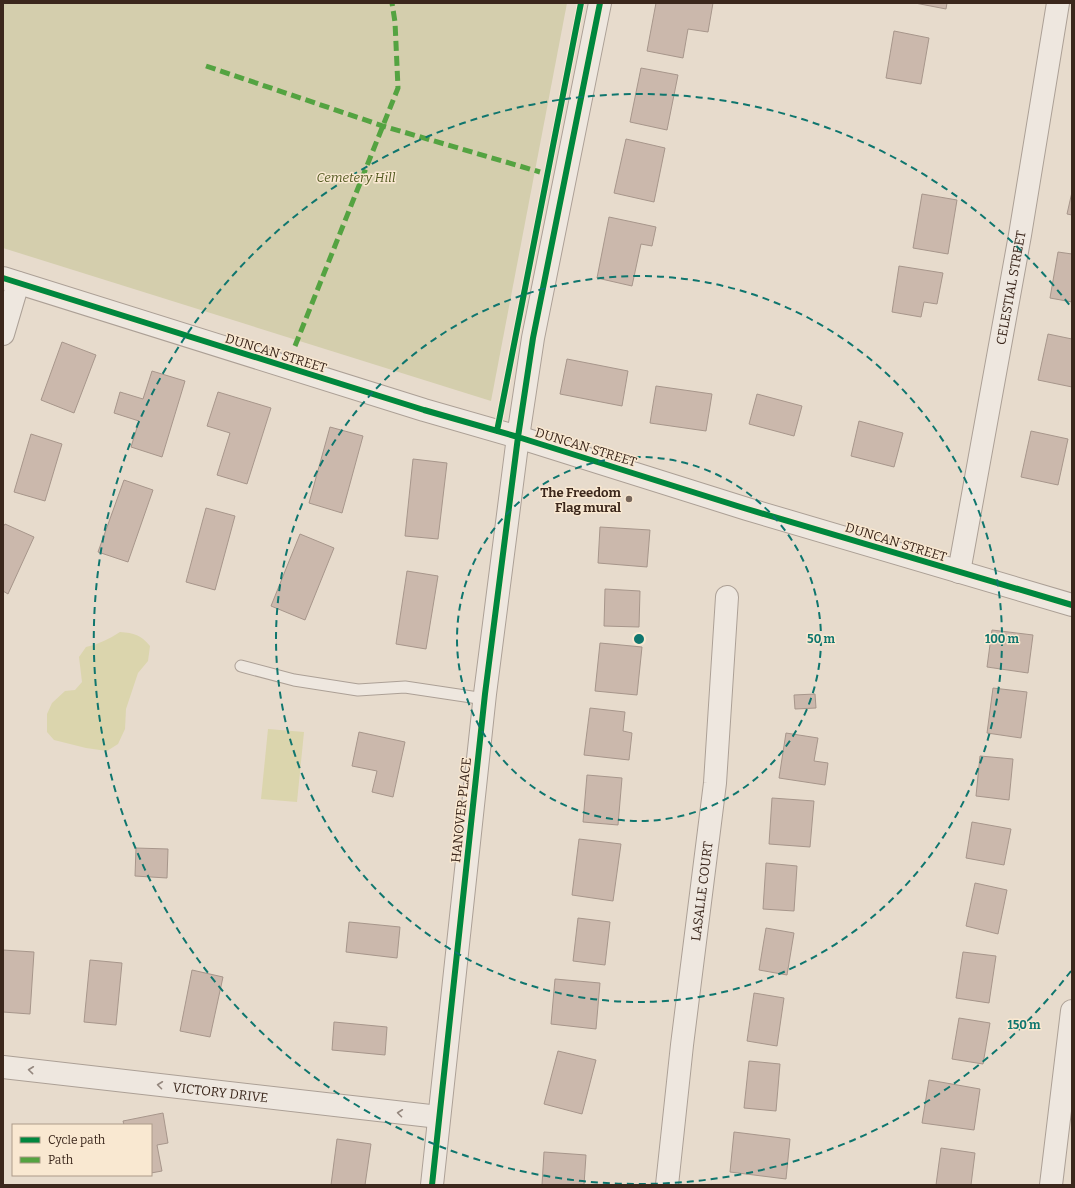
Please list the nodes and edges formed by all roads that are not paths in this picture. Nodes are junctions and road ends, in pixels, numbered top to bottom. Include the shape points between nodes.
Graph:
1 (600, 3) edge
2 (1058, 3) edge
3 (11, 280) edge
4 (3, 334) edge
5 (518, 437) junction
6 (959, 572) junction
7 (726, 596) dead end
8 (1072, 605) edge
9 (241, 666) dead end
10 (485, 699) junction
11 (1072, 1011) edge
12 (3, 1067) edge
13 (439, 1118) junction
14 (432, 1185) edge
15 (667, 1185) edge
16 (1051, 1185) edge

1 - 5 street, HANOVER PLACE via 533,338
2 - 6 street, CELESTIAL STREET via 1020,235
3 - 4 street
3 - 5 street, DUNCAN STREET via 424,410
5 - 6 street, DUNCAN STREET
5 - 10 street, HANOVER PLACE
6 - 8 street, DUNCAN STREET
7 - 15 street, LASALLE COURT via 715,783
9 - 10 lane via 294,680 358,690 405,687
10 - 13 street, HANOVER PLACE
11 - 16 street
13 -> 12 street, VICTORY DRIVE
13 - 14 street, HANOVER PLACE

